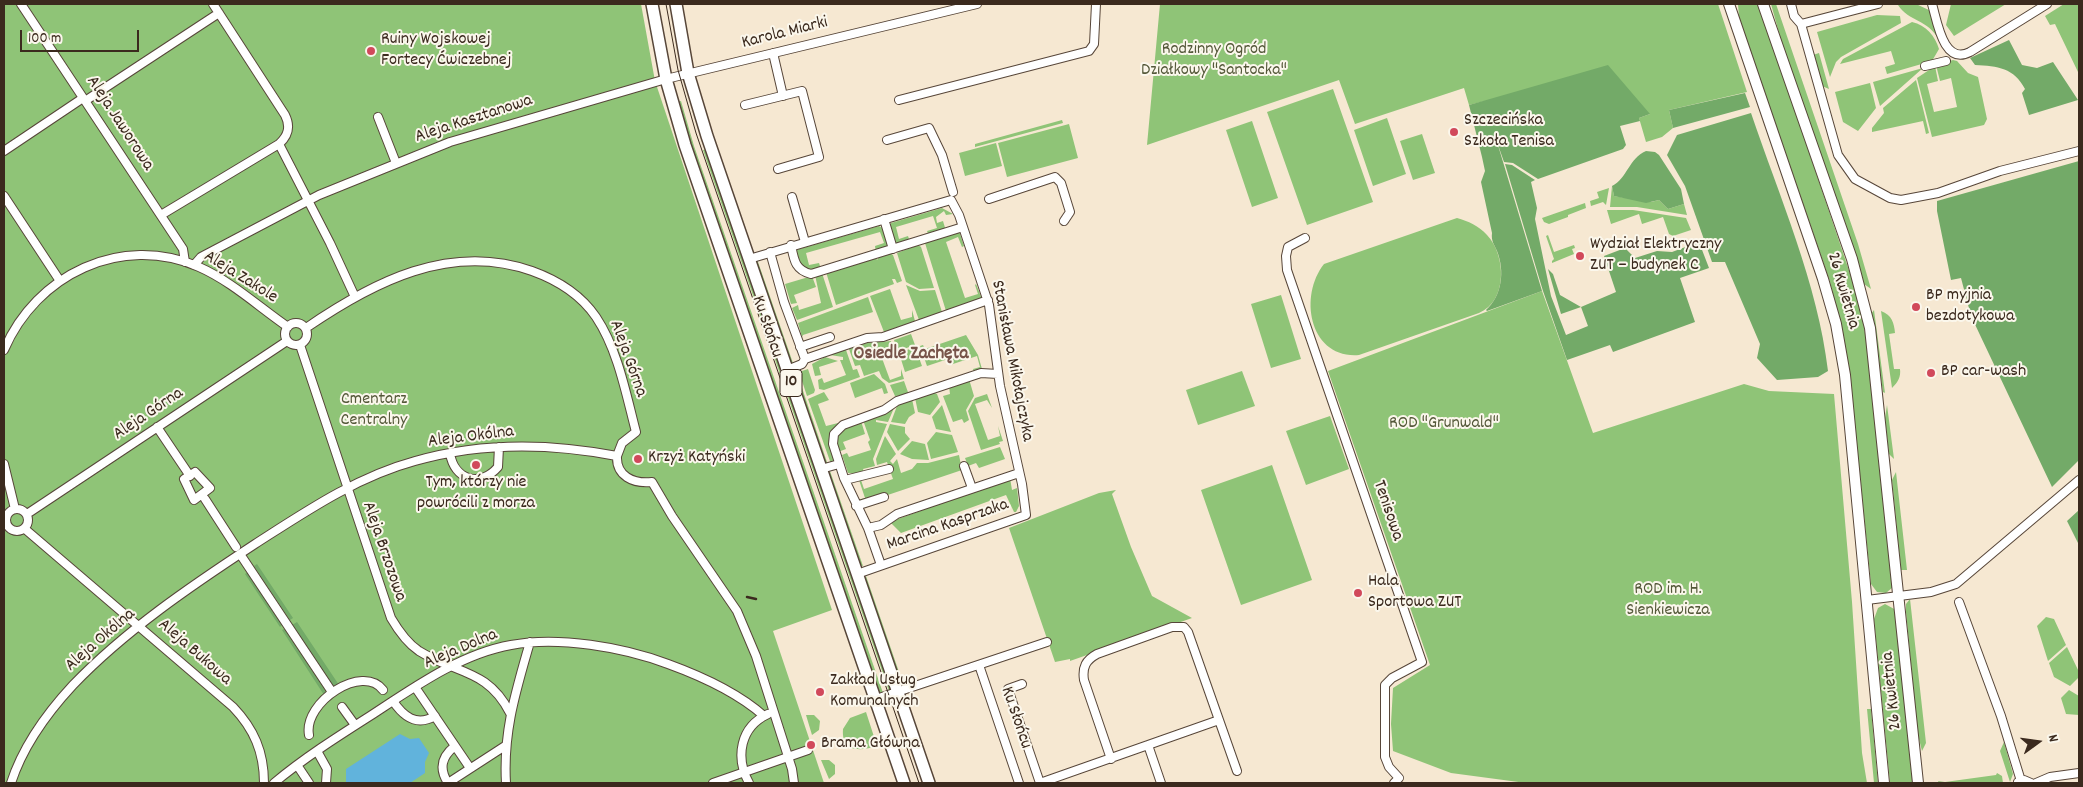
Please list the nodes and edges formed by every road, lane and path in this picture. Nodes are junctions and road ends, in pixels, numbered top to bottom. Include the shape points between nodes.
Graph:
1 (21, 4) edge
2 (213, 4) edge
3 (652, 4) edge
4 (676, 4) edge
5 (977, 4) edge
6 (1096, 4) edge
7 (1729, 4) edge
8 (1763, 4) edge
9 (1791, 4) edge
10 (1878, 4) edge
11 (1932, 4) edge
12 (2048, 4) edge
13 (219, 13) junction
14 (1801, 24) junction
15 (773, 52) junction
16 (1946, 61) dead end
17 (1925, 66) dead end
18 (688, 73) junction
19 (660, 80) junction
20 (783, 96) junction
21 (84, 99) junction
22 (900, 100) dead end
23 (745, 105) dead end
24 (378, 117) dead end
25 (887, 140) dead end
26 (278, 144) junction
27 (4, 151) edge
28 (2079, 151) edge
29 (396, 162) junction
30 (778, 168) dead end
31 (953, 192) dead end
32 (4, 196) edge
33 (792, 197) dead end
34 (989, 198) dead end
35 (308, 201) junction
36 (161, 216) junction
37 (884, 219) junction
38 (1064, 221) dead end
39 (963, 227) junction
40 (1305, 238) dead end
41 (805, 242) junction
42 (790, 246) junction
43 (893, 250) junction
44 (770, 252) junction
45 (749, 259) junction
46 (185, 262) junction
47 (194, 265) junction
48 (60, 281) junction
49 (355, 297) junction
50 (988, 300) junction
51 (288, 327) junction
52 (306, 328) junction
53 (830, 337) dead end
54 (287, 341) junction
55 (300, 345) junction
56 (800, 347) junction
57 (4, 350) edge
58 (805, 359) junction
59 (787, 370) junction
60 (998, 374) junction
61 (157, 427) junction
62 (499, 447) junction
63 (450, 453) junction
64 (617, 456) junction
65 (4, 464) edge
66 (839, 464) junction
67 (889, 469) dead end
68 (821, 470) junction
69 (956, 473) dead end
70 (1019, 473) junction
71 (190, 476) dead end
72 (845, 480) junction
73 (2079, 480) edge
74 (972, 488) junction
75 (346, 489) junction
76 (884, 497) dead end
77 (205, 499) dead end
78 (856, 506) junction
79 (15, 509) junction
80 (27, 514) junction
81 (6, 528) edge
82 (25, 528) junction
83 (868, 528) junction
84 (238, 550) junction
85 (881, 565) junction
86 (857, 574) junction
87 (1900, 596) junction
88 (1867, 600) junction
89 (1959, 602) dead end
90 (140, 626) junction
91 (530, 642) junction
92 (1047, 642) dead end
93 (979, 665) junction
94 (452, 667) junction
95 (1022, 684) dead end
96 (415, 687) junction
97 (332, 692) junction
98 (898, 692) junction
99 (389, 697) junction
100 (876, 699) junction
101 (342, 707) dead end
102 (775, 711) junction
103 (510, 713) junction
104 (435, 716) junction
105 (764, 716) junction
106 (1219, 720) junction
107 (355, 725) junction
108 (310, 734) dead end
109 (1148, 745) junction
110 (455, 746) junction
111 (505, 746) junction
112 (318, 748) junction
113 (808, 750) dead end
114 (789, 757) junction
115 (1111, 759) junction
116 (297, 765) junction
117 (470, 768) junction
118 (1237, 771) dead end
119 (744, 772) junction
120 (2079, 773) edge
121 (1399, 782) edge
122 (2019, 782) edge
123 (11, 783) edge
124 (264, 783) edge
125 (274, 783) edge
126 (309, 783) edge
127 (326, 783) edge
128 (448, 783) edge
129 (506, 783) edge
130 (713, 783) edge
131 (749, 783) edge
132 (796, 783) edge
133 (904, 783) edge
134 (929, 783) edge
135 (1019, 783) edge
136 (1040, 783) edge
137 (1161, 783) edge
138 (1884, 783) edge
139 (1918, 783) edge
140 (2030, 783) edge
141 (2036, 783) edge

1 - 21 street, Aleja Jaworowa
2 - 13 street
3 - 19 main road, Ku Słońcu / 10
4 - 18 main road, Ku Słońcu / 10
5 - 15 street, Karola Miarki
6 - 22 street via 1091,50
7 - 88 street, 26 Kwietnia via 1824,279 1836,324 1845,375
8 - 87 street, 26 Kwietnia via 1864,301 1874,358
9 - 14 street via 1794,16
10 - 14 street
11 - 12 street via 1944,44 1956,56 1969,53
13 - 21 street
13 - 26 street via 288,120 288,133
14 - 28 street via 1838,155 1856,179 1890,198 1901,200 1938,193 2000,171
15 - 18 street, Karola Miarki
15 - 20 street
16 - 17 street
18 - 19 street
18 - 45 main road, Ku Słońcu / 10
19 - 29 street, Aleja Kasztanowa via 450,142
19 - 100 main road, Ku Słońcu / 10
20 - 23 street
20 - 30 street via 802,91 819,157
21 - 27 street
21 - 36 street, Aleja Jaworowa
24 - 29 street
25 - 31 street via 928,128 942,155
26 - 35 street
26 - 36 street
29 - 35 street, Aleja Kasztanowa
32 - 48 street
33 - 41 street
34 - 38 street via 1055,177 1061,184 1070,212
35 - 47 street, Aleja Kasztanowa via 201,257
35 - 49 street
36 - 46 street, Aleja Jaworowa via 183,249
37 - 39 street, Stanisława Mikołajczyka via 951,200
37 - 41 street
37 - 43 street
39 - 43 street
39 - 50 street, Stanisława Mikołajczyka
40 - 121 street, Tenisowa via 1288,247 1287,270 1422,662 1388,681 1384,689 1385,757
41 - 42 street
42 - 43 street via 796,266 811,274
42 - 44 street
44 - 45 street
44 - 56 street, Ku Słońcu
45 - 59 main road, Ku Słońcu / 10
46 - 47 street, Aleja Zakole
46 - 48 street, Aleja Zakole via 154,256 121,257 86,267
47 - 51 street, Aleja Zakole via 226,283
48 - 57 street, Aleja Zakole via 28,309
49 - 52 street, Aleja Górna
49 - 64 street, Aleja Górna via 401,274 453,261 514,266 557,282 580,299 595,316 615,359 636,432 622,444
50 - 58 street via 883,337 866,338
50 - 60 street, Stanisława Mikołajczyka
51 - 52 street via 297,323
51 - 54 street
52 - 55 street via 307,338
53 - 56 street
54 - 55 street
54 - 61 street, Aleja Górna
55 - 75 street, Aleja Brzozowa
56 - 58 street, Ku Słońcu
58 - 59 street via 802,364
59 - 68 main road, Ku Słońcu / 10
60 - 66 street via 977,374 893,402 884,410 843,425 832,440
60 - 70 street, Stanisława Mikołajczyka
61 - 71 street
61 - 80 street, Aleja Górna
62 - 63 street, Aleja Okólna
62 - 63 street via 498,467 479,478 460,474 454,468
62 - 64 street, Aleja Okólna via 559,447
63 - 75 street, Aleja Okólna via 401,465
64 - 102 street via 617,467 623,475 634,481 652,482 737,611
65 - 79 street
66 - 68 street
66 - 72 street
67 - 72 street
68 - 86 main road, Ku Słońcu / 10
69 - 74 street via 965,468
70 - 74 street, Marcina Kasprzaka
70 - 85 street, Marcina Kasprzaka via 1026,515
72 - 78 street
73 - 87 street via 1960,582 1942,589
74 - 83 street, Marcina Kasprzaka via 897,514 881,525
75 - 84 street, Aleja Okólna
75 - 94 street, Aleja Brzozowa via 391,618 413,647
76 - 78 street
77 - 84 street
78 - 83 street
79 - 80 street
79 - 81 street via 7,516
80 - 82 street via 29,521
81 - 82 street via 15,531
82 - 90 street, Aleja Bukowa
83 - 85 street
84 - 90 street, Aleja Okólna
84 - 97 street
85 - 86 street, Marcina Kasprzaka
86 - 98 main road, Ku Słońcu / 10
87 - 88 street
87 - 139 street, 26 Kwietnia
88 - 138 street, 26 Kwietnia
89 - 122 street via 2002,716
90 - 123 street, Aleja Okólna via 89,669 54,707 30,742
90 - 124 street, Aleja Bukowa via 233,706 247,723 260,748
91 - 94 street, Aleja Dolna via 495,649
91 - 103 street
91 - 105 street, Aleja Dolna via 588,645 650,658 704,678
92 - 93 street
93 - 98 street
93 - 135 street, Ku Słońcu
94 - 96 street, Aleja Dolna
94 - 103 street, Aleja Brzozowa via 490,684
95 - 136 street via 1008,689
96 - 99 street, Aleja Dolna
96 - 104 street
97 - 99 street via 358,682 377,684
97 - 108 street via 320,702 314,713
98 - 100 street
98 - 134 main road, Ku Słońcu / 10
99 - 104 street via 412,720 424,721
99 - 107 street, Aleja Dolna
100 - 133 main road, Ku Słońcu / 10
101 - 107 street
102 - 105 street
102 - 114 street
103 - 111 street
104 - 110 street
105 - 119 street via 744,739 741,752
106 - 109 street
106 - 115 street via 1184,627 1178,626 1097,654 1083,668 1084,680
106 - 118 street
107 - 112 street, Aleja Dolna
109 - 115 street
109 - 137 street
110 - 117 street
110 - 128 street via 442,763
111 - 117 street
111 - 129 street
112 - 116 street, Aleja Dolna
112 - 127 street via 327,769
113 - 114 street
114 - 119 street
114 - 132 street
115 - 136 street
116 - 125 street, Aleja Dolna
116 - 126 street
117 - 128 street
119 - 130 street
119 - 131 street
120 - 141 street via 2050,777
122 - 140 street

